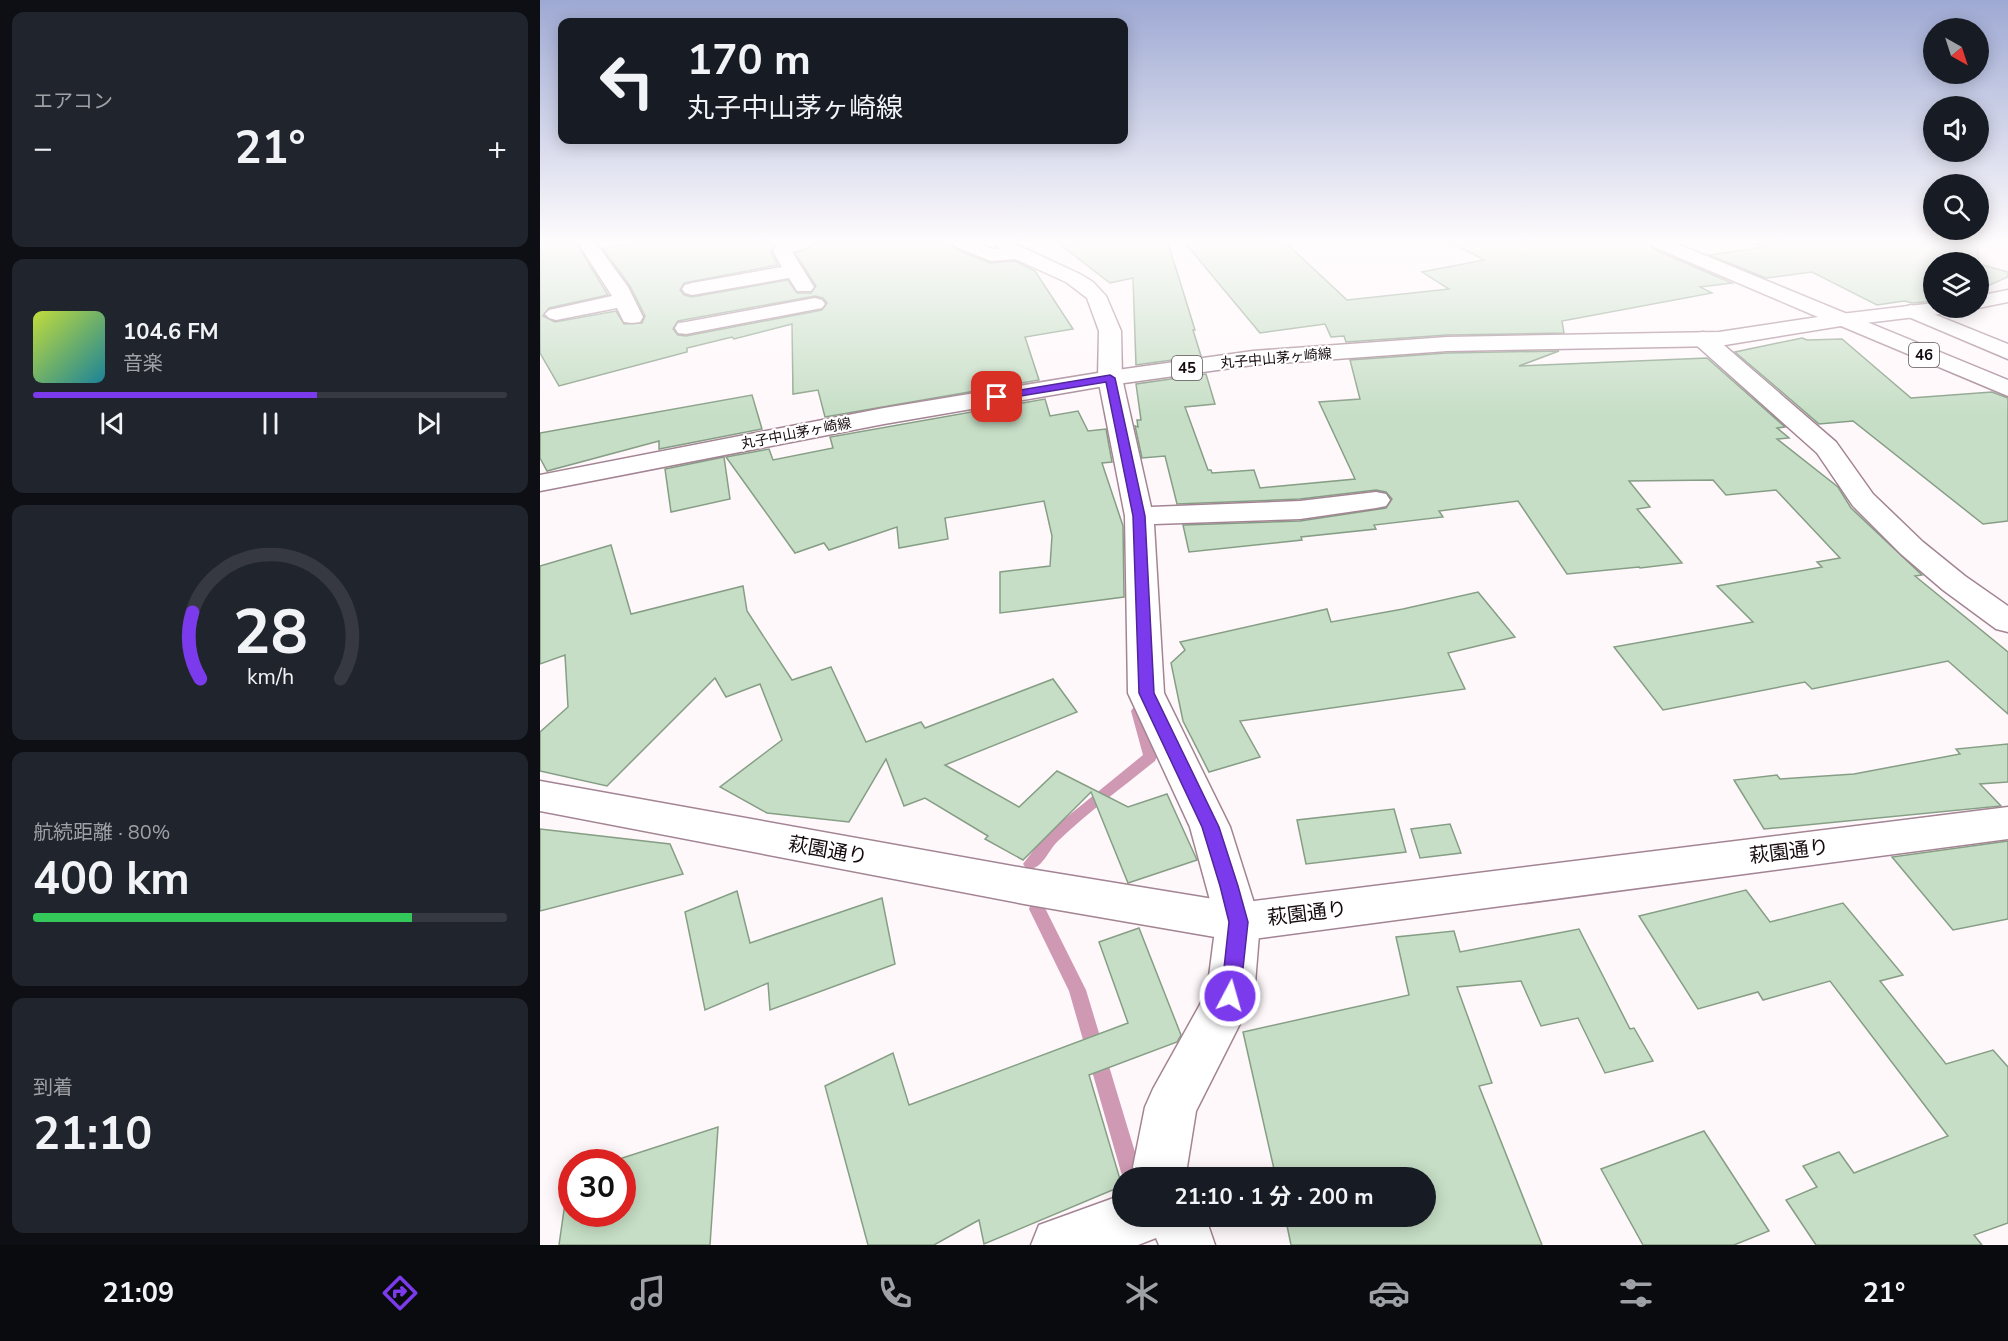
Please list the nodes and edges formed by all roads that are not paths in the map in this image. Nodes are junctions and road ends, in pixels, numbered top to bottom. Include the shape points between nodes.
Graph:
1 (623, 301) edge
2 (813, 301) edge
3 (1098, 301) edge
4 (1796, 301) edge
5 (1923, 310) edge
6 (1911, 311) junction
7 (556, 314) dead end
8 (1840, 320) junction
9 (686, 328) dead end
10 (1703, 339) junction
11 (2008, 352) edge
12 (1110, 378) junction
13 (2008, 389) edge
14 (540, 483) edge
15 (1377, 500) dead end
16 (1139, 516) junction
17 (2008, 622) edge
18 (540, 796) edge
19 (2008, 823) edge
20 (1239, 922) junction
21 (1160, 1167) edge
22 (1112, 1226) edge
23 (1181, 1227) edge
24 (1059, 1245) edge
25 (1187, 1245) edge

1 - 7 street via 628,309
2 - 9 street via 819,311
3 - 12 street via 1110,331
4 - 8 street, 46
5 - 6 street, 丸子中山茅ヶ崎線
6 - 8 street, 丸子中山茅ヶ崎線
6 - 11 street
8 - 10 street, 丸子中山茅ヶ崎線 / 45
8 - 13 street, 46
10 - 12 street, 丸子中山茅ヶ崎線 / 45 via 1447,344 1253,358
10 - 17 street via 1827,448 1863,500 1912,548
12 - 14 street, 丸子中山茅ヶ崎線 / 45 via 884,416
12 - 16 street
15 - 16 street via 1300,510
16 - 20 street via 1146,693 1210,827
18 - 20 street, 萩園通り
19 - 20 street, 萩園通り
20 - 21 street via 1230,996 1171,1107
22 - 24 street
23 - 25 street

